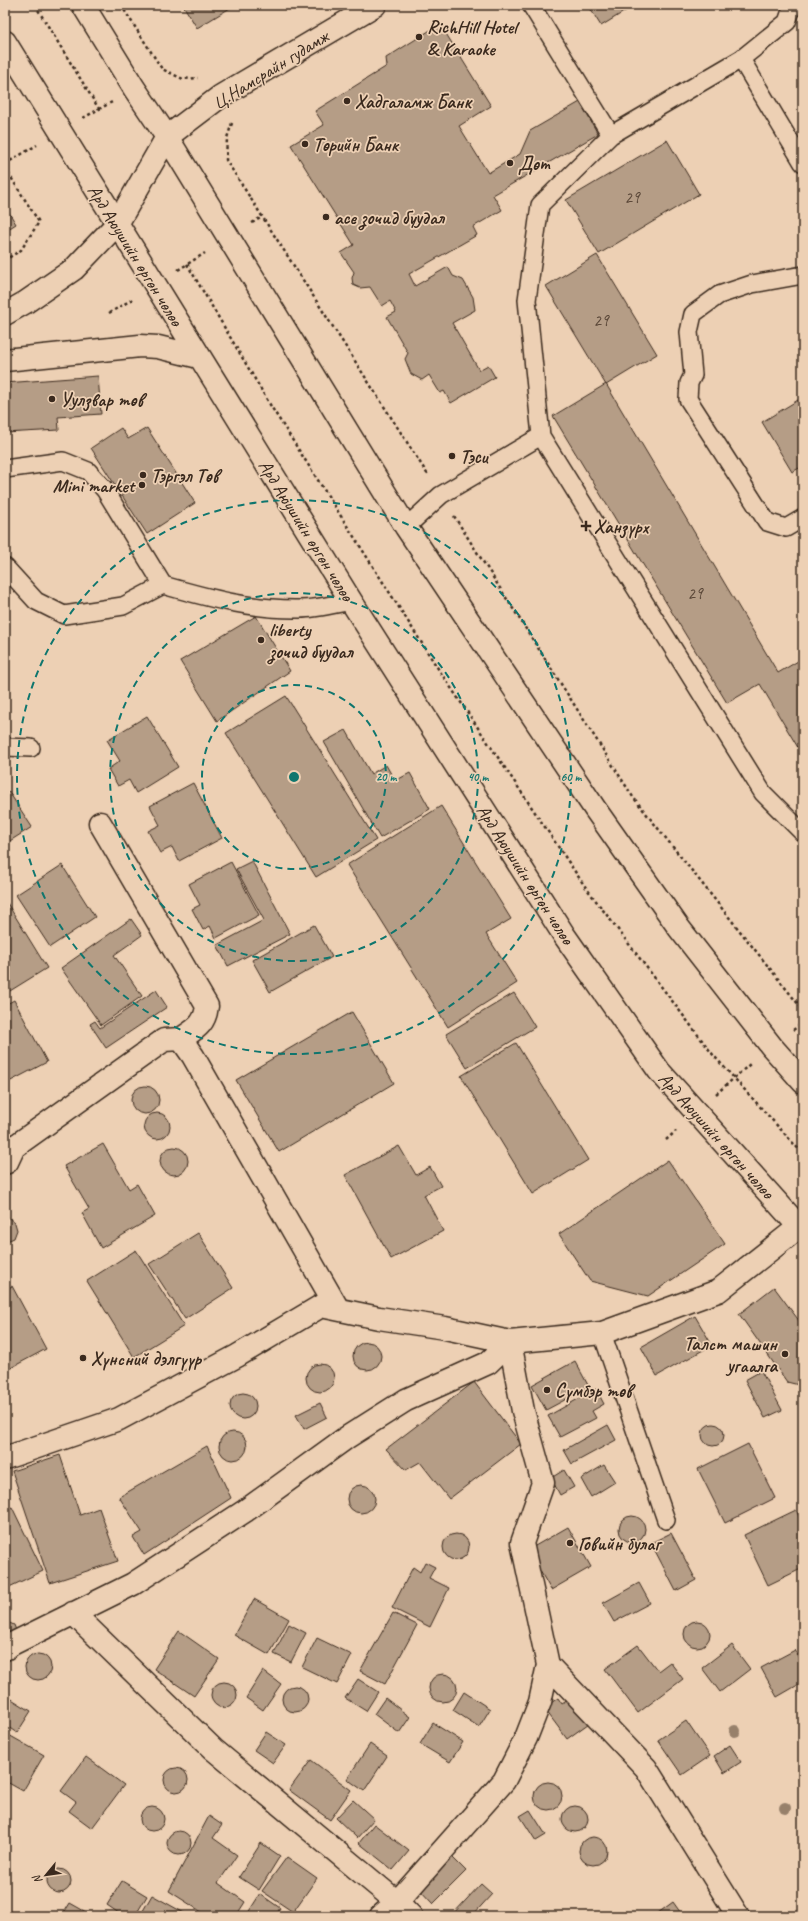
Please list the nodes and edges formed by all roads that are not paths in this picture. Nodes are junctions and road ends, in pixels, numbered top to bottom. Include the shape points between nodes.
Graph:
1 (83, 5) edge
2 (375, 5) edge
3 (531, 5) edge
4 (793, 5) edge
5 (5, 42) edge
6 (741, 58) junction
7 (611, 136) junction
8 (167, 137) junction
9 (803, 163) edge
10 (117, 224) junction
11 (803, 275) edge
12 (5, 314) edge
13 (199, 357) junction
14 (5, 360) edge
15 (541, 436) junction
16 (5, 468) edge
17 (803, 518) edge
18 (406, 526) junction
19 (5, 567) edge
20 (162, 585) junction
21 (351, 601) junction
22 (5, 747) edge
23 (31, 748) dead end
24 (100, 823) dead end
25 (803, 833) edge
26 (181, 1039) junction
27 (803, 1082) edge
28 (8, 1148) edge
29 (801, 1229) edge
30 (338, 1309) junction
31 (602, 1334) junction
32 (510, 1342) junction
33 (5, 1458) edge
34 (666, 1520) dead end
35 (73, 1613) junction
36 (5, 1649) edge
37 (548, 1665) junction
38 (404, 1909) edge
39 (381, 1916) edge
40 (738, 1916) edge

1 - 8 street
2 - 8 street, Ц.Намсрайн гудамж via 221,96
3 - 7 lane
4 - 6 lane via 787,22
5 - 10 street, Ард Аюушийн өргөн чөлөө
6 - 7 lane
6 - 9 lane
7 - 15 lane via 540,205 527,300
8 - 10 street
8 - 18 street
10 - 12 street via 74,269
10 - 13 street, Ард Аюушийн өргөн чөлөө
11 - 17 lane via 752,284 719,295 692,314 689,332 693,375 689,383 688,399 767,522 786,528
13 - 14 street via 158,347 140,346
13 - 21 street, Ард Аюушийн өргөн чөлөө
15 - 18 lane via 441,495
15 - 25 lane via 763,793
16 - 20 lane via 63,461 88,471 105,490
18 - 27 street via 595,809 679,928 772,1047
19 - 20 lane via 36,601 64,614 123,606
20 - 21 lane via 254,608 301,609
21 - 29 street, Ард Аюушийн өргөн чөлөө via 564,935 659,1071
22 - 23 lane
24 - 26 street via 207,1006 206,1016 201,1025
26 - 28 street via 164,1040
26 - 30 street
29 - 31 street via 718,1291
30 - 32 street
30 - 33 street via 322,1306 237,1356 119,1419
31 - 32 street
31 - 34 lane
32 - 35 street via 488,1363 406,1400 346,1438 245,1511 133,1584
32 - 37 street via 523,1411 543,1483 522,1543
35 - 36 street
35 - 38 street via 213,1749
37 - 38 street via 540,1702 526,1738 504,1781
37 - 40 street via 646,1768
38 - 39 street

